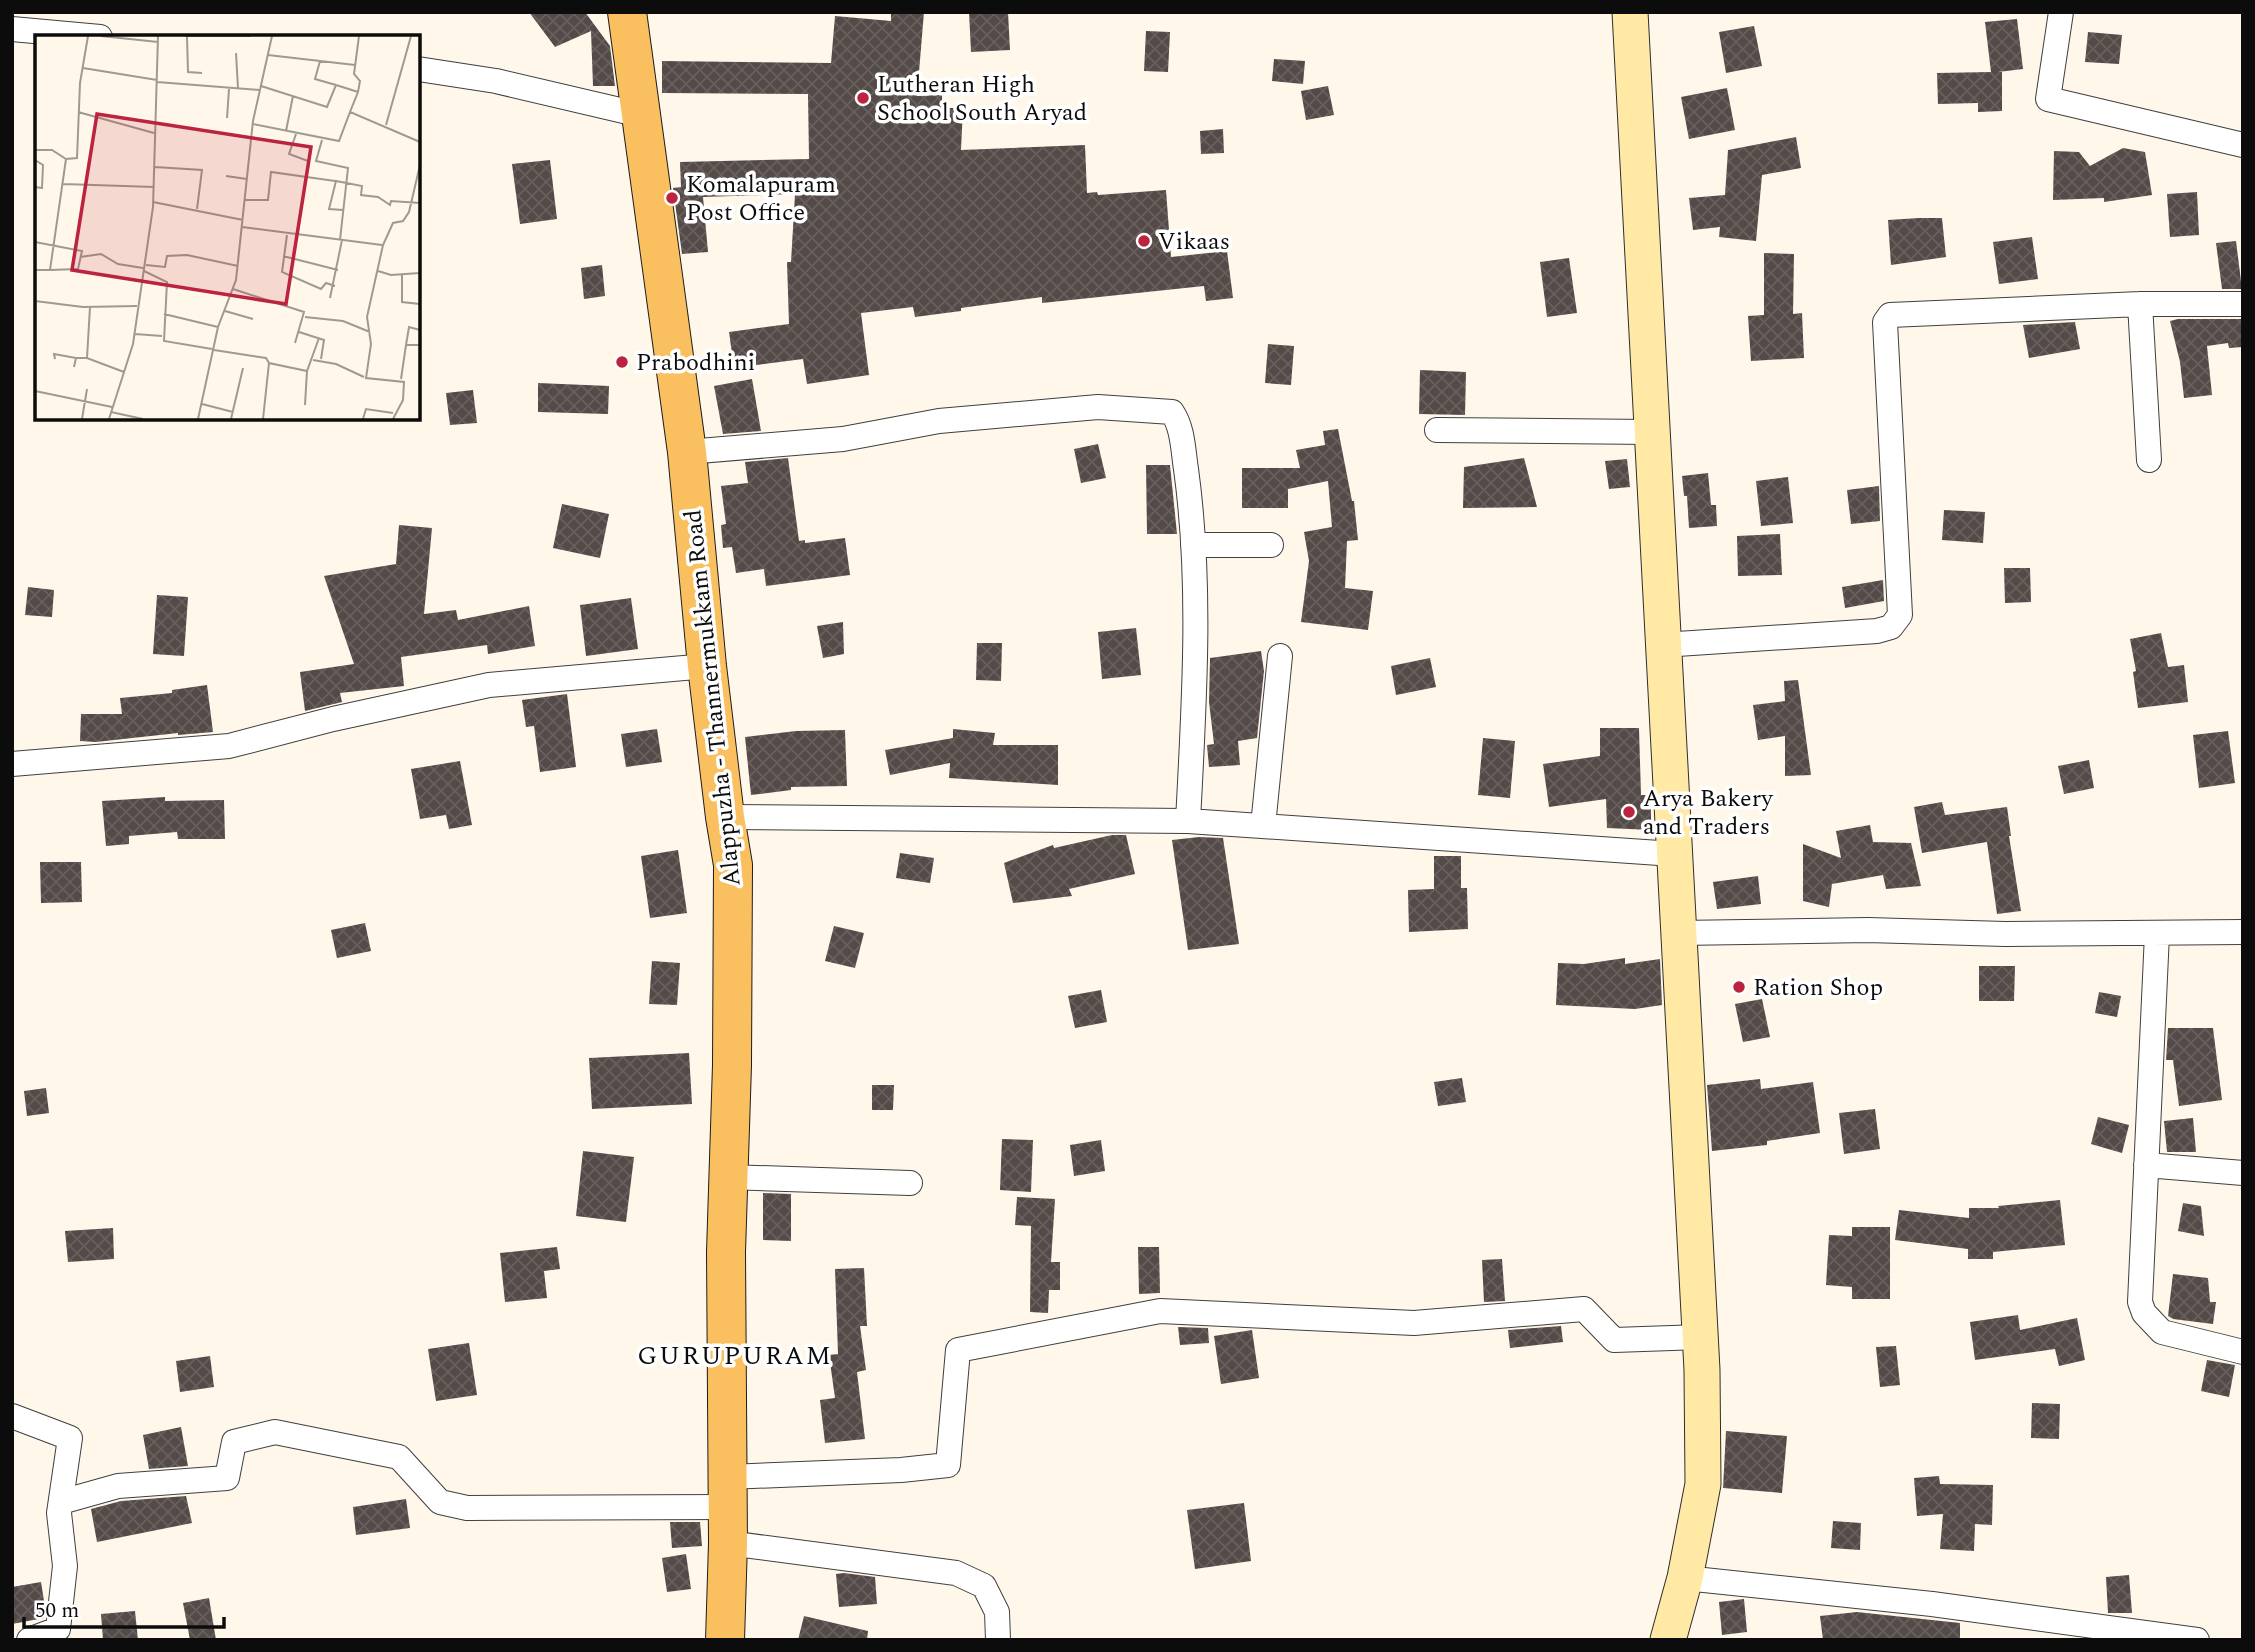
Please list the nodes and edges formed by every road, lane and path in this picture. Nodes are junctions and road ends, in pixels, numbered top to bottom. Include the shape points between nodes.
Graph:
1 (627, 12) edge
2 (1630, 12) edge
3 (2061, 12) edge
4 (12, 29) edge
5 (78, 35) edge
6 (420, 69) edge
7 (640, 115) junction
8 (2243, 145) edge
9 (2140, 303) junction
10 (2243, 304) edge
11 (1437, 430) dead end
12 (1651, 432) junction
13 (687, 452) junction
14 (2149, 460) dead end
15 (1193, 545) junction
16 (1271, 545) dead end
17 (1662, 645) junction
18 (1280, 656) dead end
19 (707, 666) junction
20 (12, 764) edge
21 (725, 817) junction
22 (1188, 821) junction
23 (1263, 827) junction
24 (1674, 854) junction
25 (2243, 932) edge
26 (1678, 933) junction
27 (2157, 934) junction
28 (2146, 1165) junction
29 (2243, 1173) edge
30 (728, 1177) junction
31 (910, 1183) dead end
32 (1701, 1338) junction
33 (2243, 1352) edge
34 (12, 1416) edge
35 (61, 1502) junction
36 (728, 1509) junction
37 (1685, 1578) junction
38 (29, 1640) edge
39 (725, 1640) edge
40 (998, 1640) edge
41 (1668, 1640) edge
42 (2197, 1640) edge

1 - 7 main road, Alappuzha - Thannermukkam Road
2 - 12 main road
3 - 8 street via 2048,99
4 - 5 street
6 - 7 street via 496,81
7 - 13 main road, Alappuzha - Thannermukkam Road
9 - 10 street
9 - 14 street
9 - 17 street via 1890,315 1885,322 1900,615 1891,627 1877,631
11 - 12 street
12 - 17 main road
13 - 15 street via 844,439 939,421 1098,407 1172,412 1182,439
13 - 19 main road, Alappuzha - Thannermukkam Road
15 - 16 street
15 - 22 street via 1196,661
17 - 24 main road
18 - 23 street
19 - 20 street via 489,685 229,746
19 - 21 main road, Alappuzha - Thannermukkam Road
21 - 22 street
21 - 30 main road, Alappuzha - Thannermukkam Road via 733,865
22 - 23 street
23 - 24 street
24 - 26 main road
25 - 27 street
26 - 27 street
26 - 32 main road
27 - 28 street
28 - 29 street
28 - 33 street via 2140,1291 2144,1313 2162,1332
30 - 31 street
30 - 36 main road, Alappuzha - Thannermukkam Road
32 - 36 street via 1614,1340 1584,1309 1414,1323 1160,1311 958,1350 948,1465 901,1470
32 - 37 main road via 1703,1484
34 - 35 street via 70,1438
35 - 36 street via 118,1486 227,1478 234,1442 275,1432 399,1457 440,1502 467,1508
35 - 38 street via 65,1566 58,1629
36 - 39 main road, Alappuzha - Thannermukkam Road
36 - 40 street via 956,1573 984,1586 997,1612
37 - 41 main road
37 - 42 street via 1932,1604

